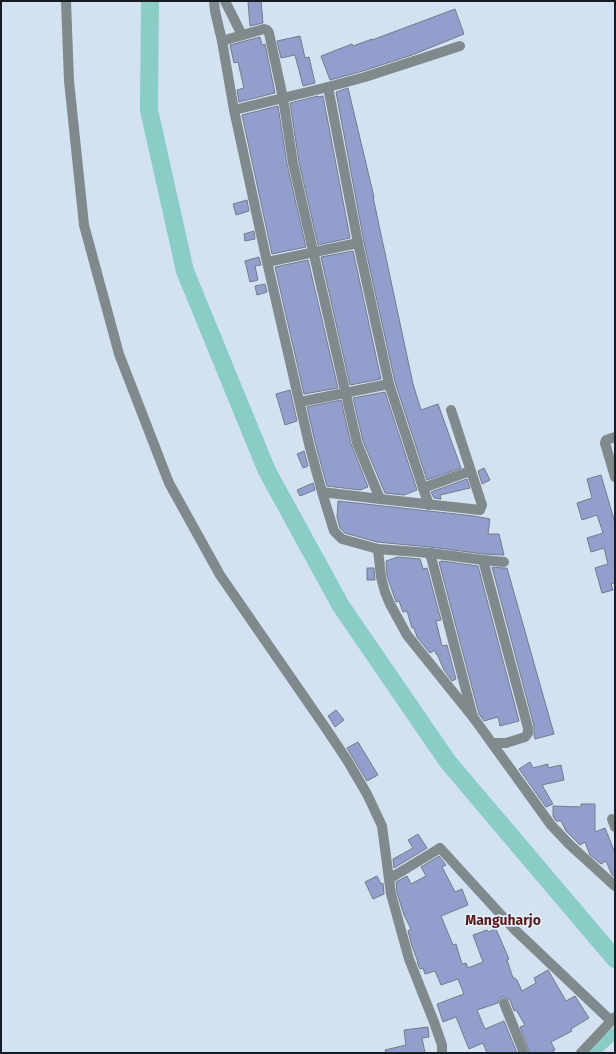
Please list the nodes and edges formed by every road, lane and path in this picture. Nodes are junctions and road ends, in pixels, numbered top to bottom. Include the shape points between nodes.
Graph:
1 (66, 1) edge
2 (214, 1) edge
3 (225, 1) edge
4 (242, 35) junction
5 (222, 41) junction
6 (460, 46) dead end
7 (328, 87) junction
8 (283, 98) junction
9 (234, 110) junction
10 (358, 243) junction
11 (313, 252) junction
12 (267, 262) junction
13 (389, 384) junction
14 (345, 393) junction
15 (300, 402) junction
16 (451, 410) dead end
17 (615, 437) edge
18 (470, 471) junction
19 (615, 477) edge
20 (423, 488) junction
21 (322, 492) junction
22 (380, 499) junction
23 (430, 505) junction
24 (378, 549) junction
25 (430, 553) junction
26 (483, 560) junction
27 (504, 562) dead end
28 (473, 717) junction
29 (492, 743) junction
30 (389, 879) junction
31 (615, 886) edge
32 (504, 1003) dead end
33 (613, 1019) edge
34 (442, 1053) edge
35 (524, 1053) edge
36 (581, 1053) edge

1 - 30 street via 69,81 84,226 119,354 169,483 220,575 368,794 382,826
2 - 5 street
3 - 4 street
4 - 5 street
4 - 8 street via 264,29 269,33
5 - 9 street
6 - 7 street
7 - 8 street
7 - 10 street
8 - 9 street
8 - 11 street via 293,163
9 - 12 street
10 - 11 street
10 - 13 street
11 - 12 street
11 - 14 street
12 - 15 street
13 - 14 street
13 - 20 street
14 - 15 street
14 - 22 street via 357,443
15 - 21 street
16 - 18 street
17 - 19 street via 606,440 605,443
18 - 20 street
18 - 23 street via 482,505 480,510
20 - 23 street
21 - 22 street
21 - 24 street via 334,531 342,539
22 - 23 street
24 - 25 street
24 - 28 street via 385,592 407,635
25 - 26 street
25 - 28 street
26 - 27 street
26 - 29 street via 528,728 525,737 506,743
28 - 29 street
29 - 31 street via 551,825
30 - 33 street via 440,848 514,929
30 - 34 street via 409,959 434,1022
32 - 35 street
33 - 36 street

